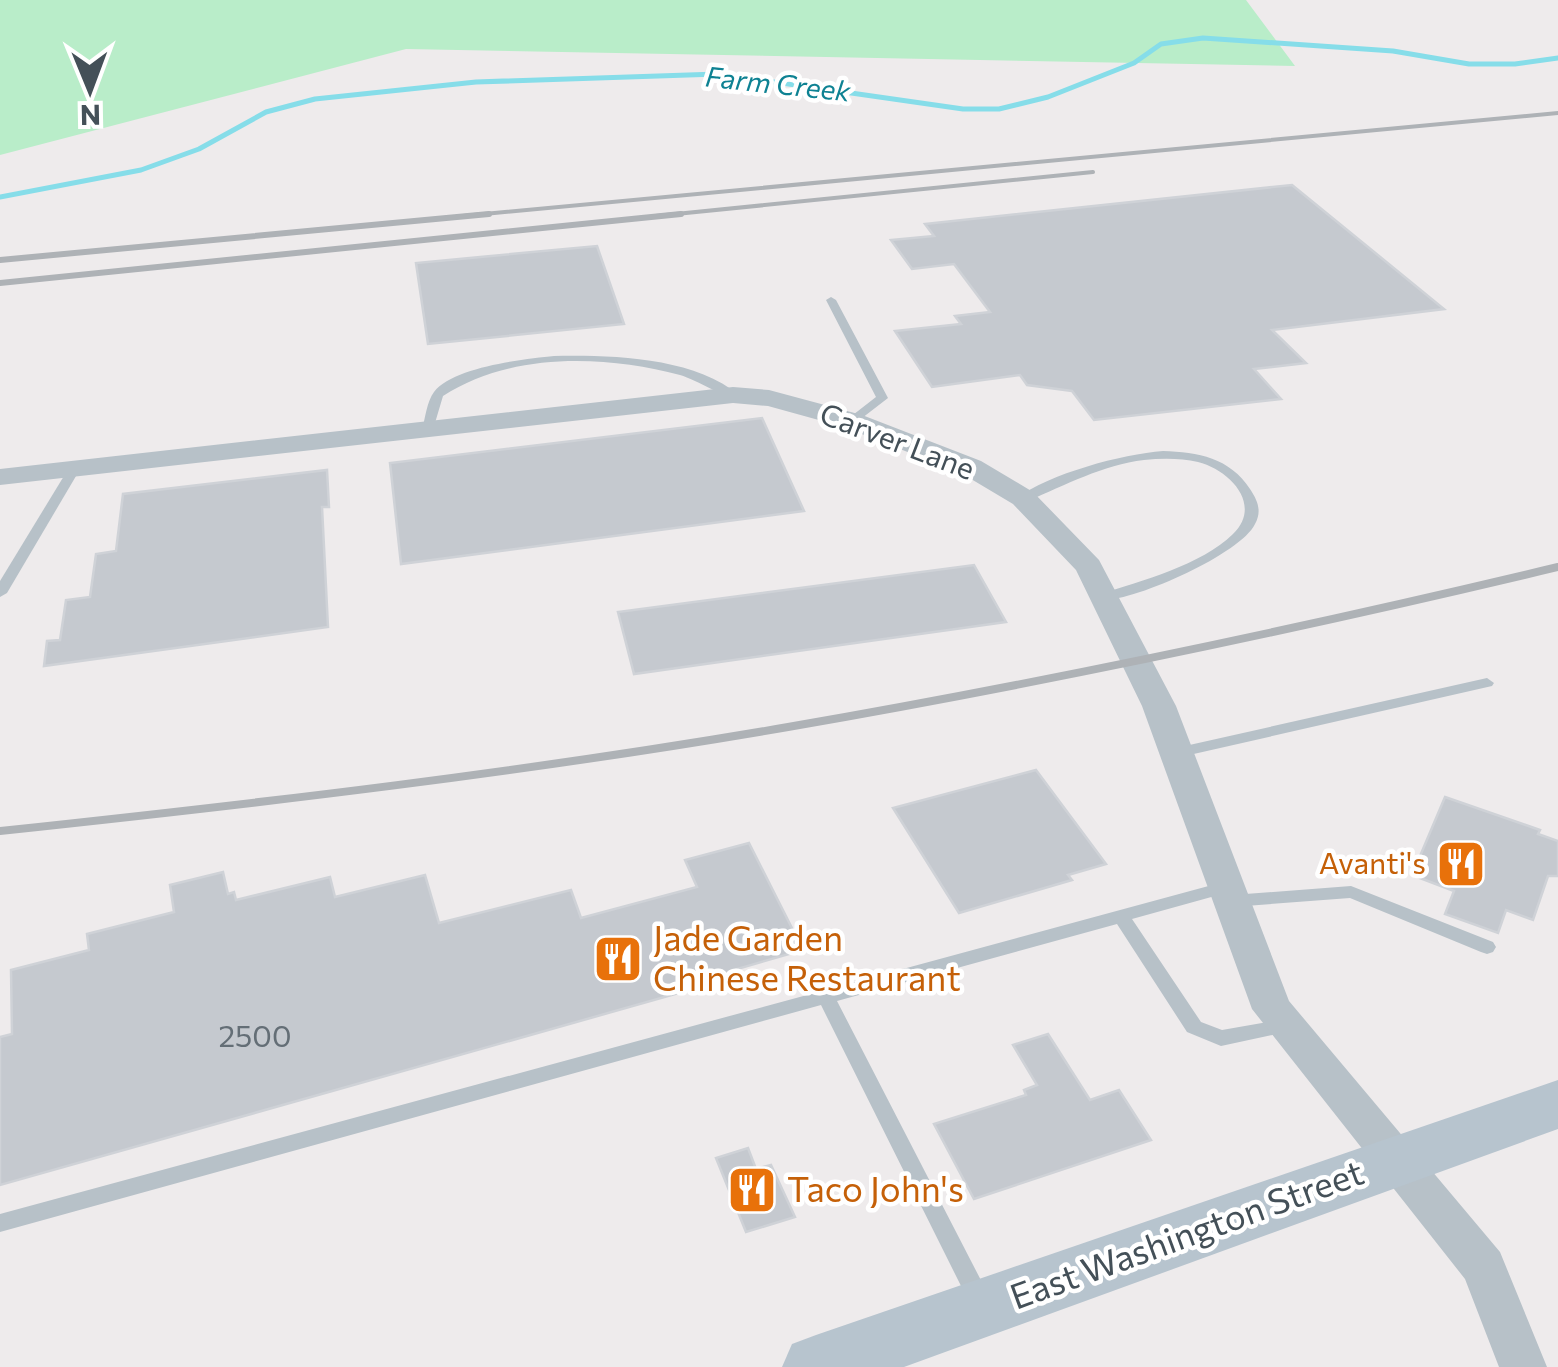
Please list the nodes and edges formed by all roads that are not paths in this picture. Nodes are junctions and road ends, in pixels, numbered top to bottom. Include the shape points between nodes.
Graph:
1 (830, 300) dead end
2 (733, 395) junction
3 (853, 421) junction
4 (428, 430) junction
5 (74, 470) junction
6 (0, 477) edge
7 (1023, 498) junction
8 (0, 594) edge
9 (1105, 597) junction
10 (1487, 683) dead end
11 (1176, 753) junction
12 (1229, 894) junction
13 (1121, 916) junction
14 (1487, 947) dead end
15 (826, 996) junction
16 (1285, 1026) junction
17 (1558, 1104) edge
18 (1397, 1160) junction
19 (0, 1223) edge
20 (983, 1307) junction
21 (921, 1348) edge
22 (816, 1367) edge
23 (1523, 1367) edge

1 - 3 lane via 882,398
2 - 3 street, Carver Lane
2 - 4 street, Carver Lane
2 - 4 lane via 700,378 635,364 507,365 472,374 438,394
3 - 7 street, Carver Lane via 971,467
4 - 5 street, Carver Lane
5 - 6 street, Carver Lane
5 - 8 lane
7 - 9 street, Carver Lane via 1088,566
7 - 9 lane via 1115,462 1160,455 1202,458 1234,476 1253,511 1246,531 1184,571
9 - 11 street, Carver Lane
10 - 11 lane
11 - 12 street, Carver Lane
12 - 13 lane
12 - 14 lane via 1351,892
12 - 16 street, Carver Lane via 1272,1009
13 - 15 lane
13 - 16 lane via 1194,1027 1221,1038
15 - 19 lane
15 - 20 lane
16 - 18 street, Carver Lane
17 - 18 main road, East Washington Street
18 - 20 main road, East Washington Street
18 - 23 street, Carver Lane via 1484,1267
20 - 21 main road, East Washington Street
21 - 22 main road, East Washington Street

